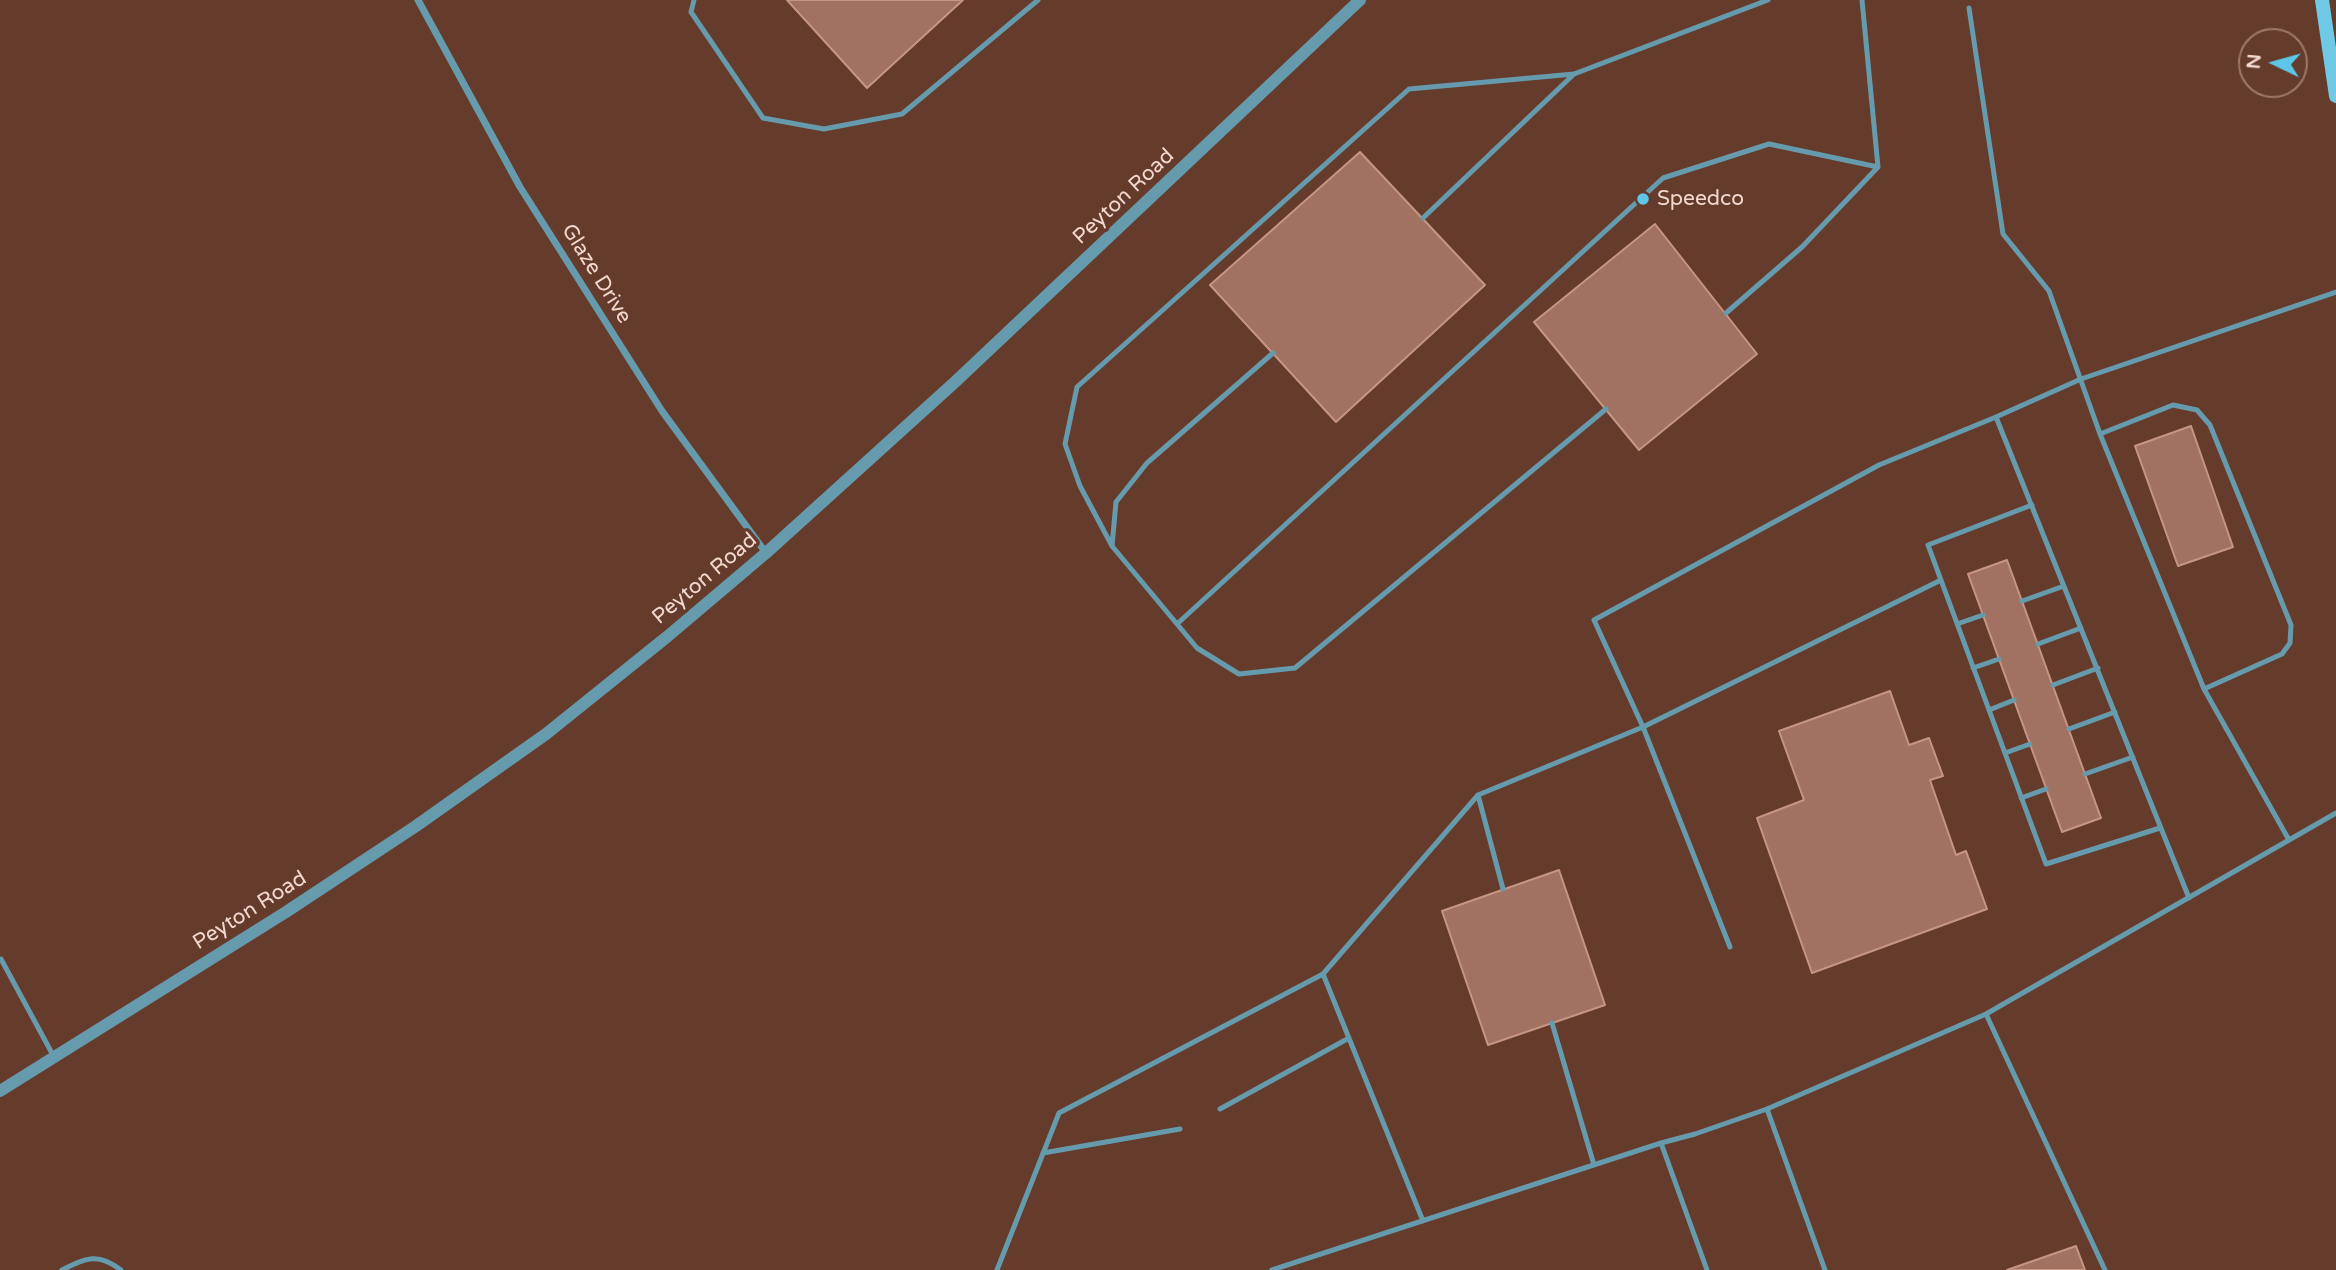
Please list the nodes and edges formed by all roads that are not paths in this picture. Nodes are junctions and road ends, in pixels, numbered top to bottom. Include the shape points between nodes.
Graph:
1 (418, 0) edge
2 (694, 0) edge
3 (1038, 0) edge
4 (1360, 0) edge
5 (1768, 0) edge
6 (1862, 0) edge
7 (2322, 0) edge
8 (1969, 8) dead end
9 (1574, 74) junction
10 (2336, 96) edge
11 (1878, 167) junction
12 (1423, 218) dead end
13 (2336, 292) edge
14 (1726, 313) dead end
15 (1273, 353) dead end
16 (2081, 379) junction
17 (1606, 409) dead end
18 (1996, 417) junction
19 (2099, 434) junction
20 (2032, 505) junction
21 (1112, 546) junction
22 (766, 553) junction
23 (1941, 580) junction
24 (2064, 586) junction
25 (2022, 601) dead end
26 (1983, 615) dead end
27 (1178, 624) junction
28 (1957, 624) junction
29 (2081, 628) junction
30 (2038, 644) dead end
31 (1999, 659) dead end
32 (1973, 668) junction
33 (2098, 668) junction
34 (2053, 685) dead end
35 (2204, 689) junction
36 (2014, 700) dead end
37 (1989, 710) junction
38 (2115, 712) junction
39 (1643, 727) junction
40 (2069, 730) dead end
41 (2029, 744) dead end
42 (2004, 753) junction
43 (2133, 757) junction
44 (2085, 774) dead end
45 (2046, 789) dead end
46 (1478, 794) junction
47 (2021, 798) junction
48 (2336, 813) edge
49 (2160, 828) junction
50 (2289, 840) junction
51 (1503, 889) dead end
52 (2189, 898) junction
53 (1730, 947) dead end
54 (0, 958) edge
55 (1323, 974) junction
56 (1986, 1014) junction
57 (1552, 1023) dead end
58 (1349, 1038) junction
59 (54, 1057) junction
60 (0, 1091) edge
61 (1220, 1109) dead end
62 (1768, 1109) junction
63 (1180, 1129) dead end
64 (1661, 1143) junction
65 (1043, 1153) junction
66 (1594, 1165) junction
67 (1423, 1221) junction
68 (62, 1270) edge
69 (121, 1270) edge
70 (997, 1270) edge
71 (1272, 1270) edge
72 (1707, 1270) edge
73 (1825, 1270) edge
74 (2105, 1270) edge

1 - 22 street, Glaze Drive via 520,187 662,411
2 - 3 lane via 691,12 763,118 824,129 902,114
4 - 22 street, Peyton Road via 965,373
5 - 9 lane
6 - 11 lane
7 - 10 main road
8 - 16 lane via 2003,234 2049,291
9 - 12 lane
9 - 21 lane via 1409,89 1077,387 1065,444 1080,486
11 - 14 lane via 1802,247
11 - 27 lane via 1769,144 1663,178
13 - 16 lane
15 - 21 lane via 1147,463 1116,502
16 - 18 lane
16 - 19 lane
17 - 27 lane via 1295,668 1239,674 1197,648
18 - 20 lane
18 - 39 lane via 1879,465 1594,620
19 - 35 lane
19 - 35 lane via 2173,405 2197,410 2210,425 2291,625 2290,643 2282,654
20 - 23 lane via 1928,545
20 - 24 lane
21 - 27 lane
22 - 59 street, Peyton Road via 546,734 286,912
23 - 28 lane
23 - 39 lane
24 - 25 lane
24 - 29 lane
26 - 28 lane
28 - 32 lane
29 - 30 lane
29 - 33 lane
31 - 32 lane
32 - 37 lane
33 - 34 lane
33 - 38 lane
35 - 50 lane
36 - 37 lane
37 - 42 lane
38 - 40 lane
38 - 43 lane
39 - 46 lane
39 - 53 lane
41 - 42 lane
42 - 47 lane
43 - 44 lane
43 - 49 lane
45 - 47 lane
46 - 51 lane
46 - 55 lane
47 - 49 lane via 2046,864
48 - 50 lane
49 - 52 lane
50 - 52 lane
52 - 56 lane
54 - 59 lane
55 - 58 lane
55 - 65 lane via 1059,1113
56 - 62 lane
56 - 74 lane
57 - 66 lane
58 - 61 lane
58 - 67 lane
59 - 60 street, Peyton Road
62 - 64 lane
62 - 73 lane
63 - 65 lane
64 - 66 lane
64 - 72 lane
65 - 70 lane
66 - 67 lane
67 - 71 lane
68 - 69 lane via 87,1258 109,1261

